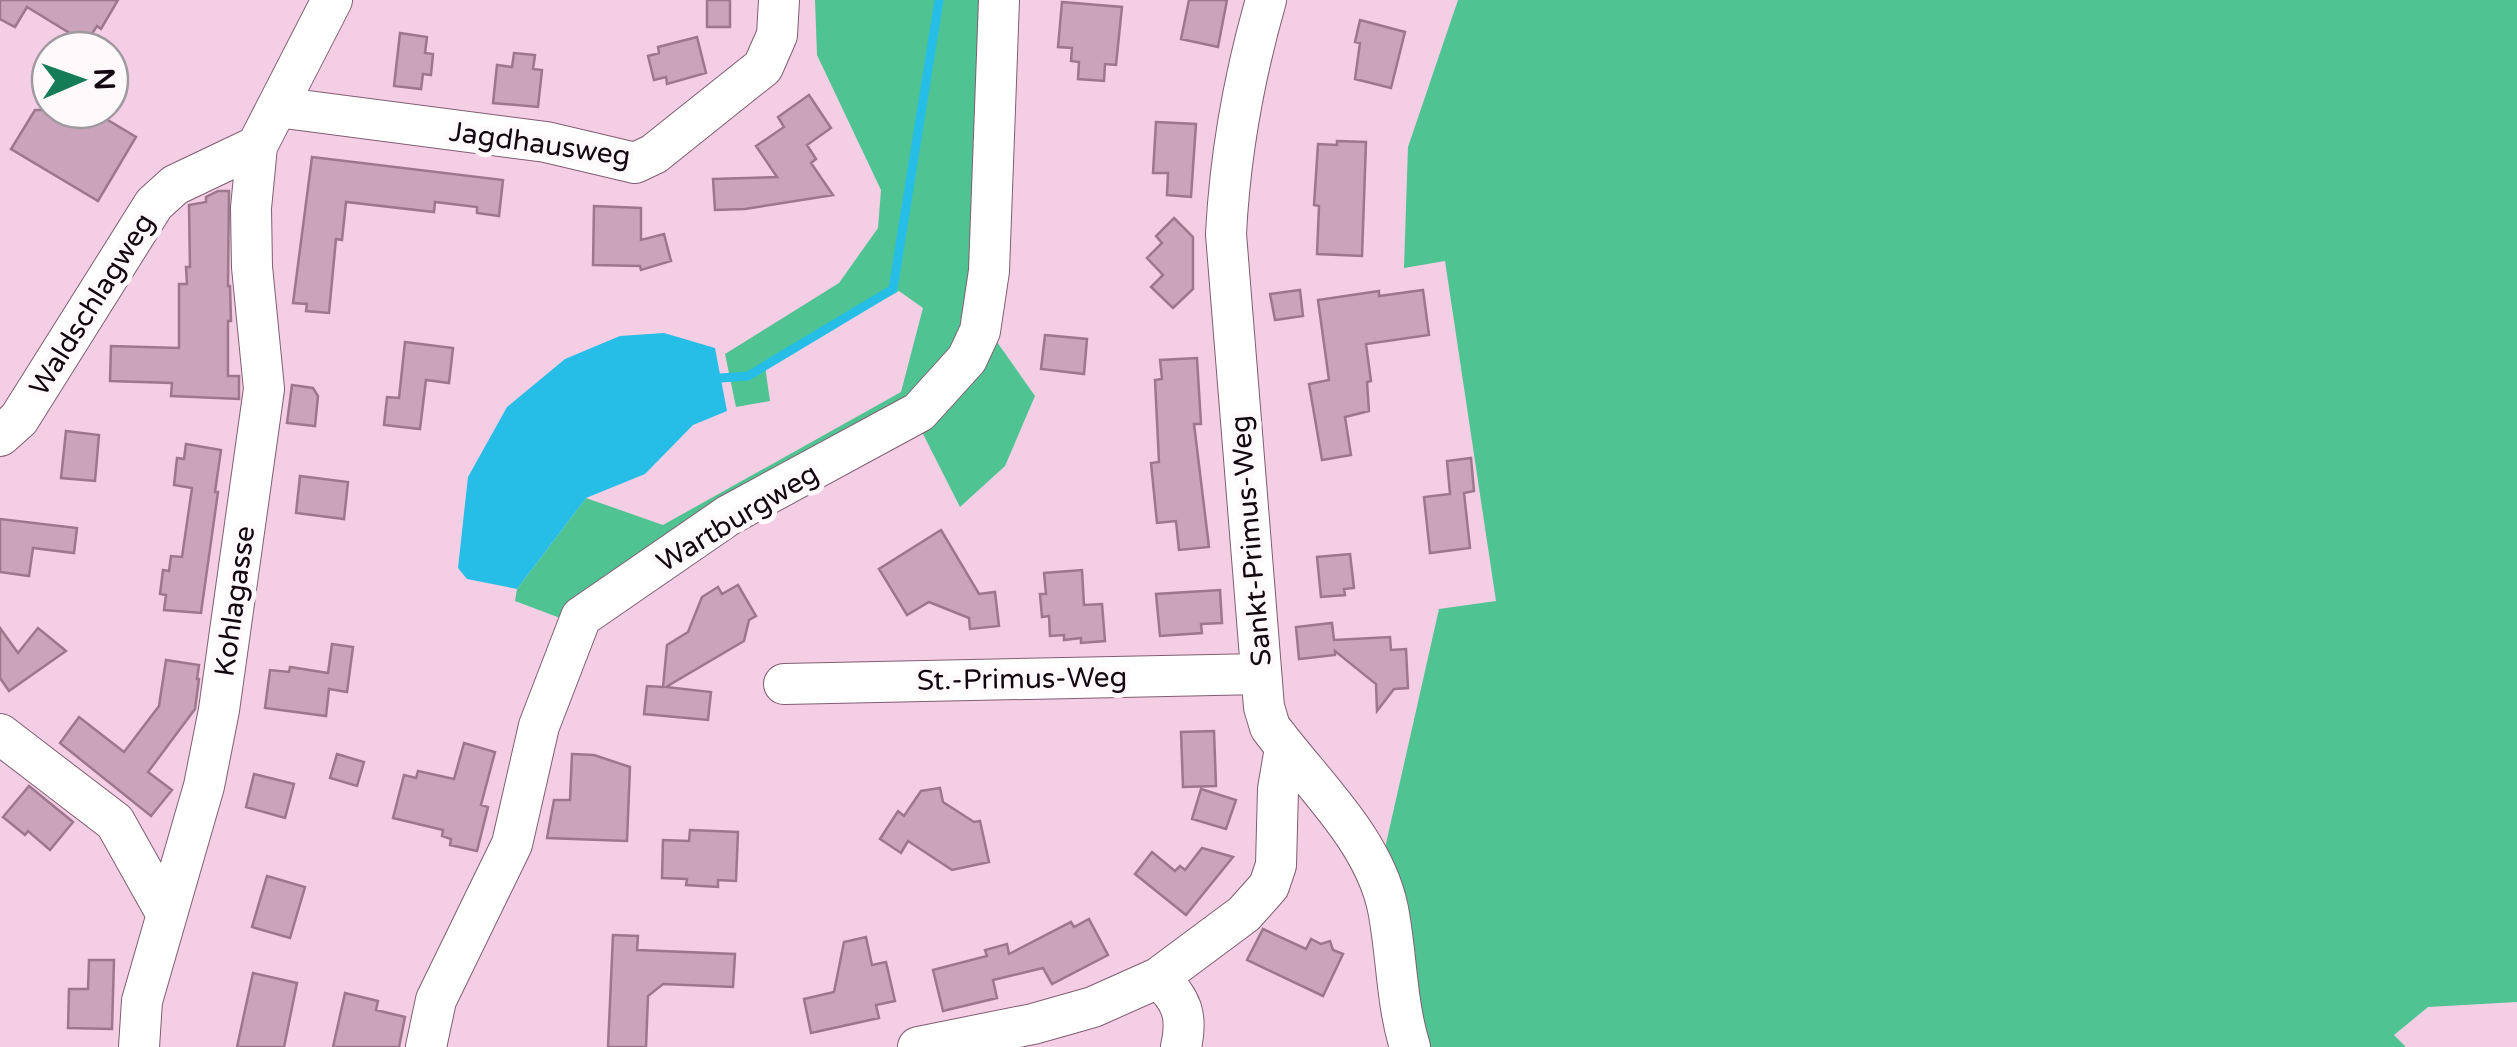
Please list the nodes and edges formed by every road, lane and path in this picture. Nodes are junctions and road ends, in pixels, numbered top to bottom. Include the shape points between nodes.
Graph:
1 (332, 0) edge
2 (779, 0) edge
3 (999, 0) edge
4 (1266, 0) edge
5 (278, 107) junction
6 (257, 146) junction
7 (0, 436) edge
8 (1260, 674) junction
9 (784, 684) dead end
10 (0, 734) edge
11 (1286, 748) junction
12 (166, 913) junction
13 (1158, 978) junction
14 (139, 1047) edge
15 (426, 1047) edge
16 (918, 1047) edge
17 (1181, 1047) edge
18 (1410, 1047) edge

1 - 5 street
2 - 5 street, Jagdhausweg via 778,35 763,66 635,162 546,142
3 - 15 street, Wartburgweg via 989,272 980,330 967,359 919,412 729,515 581,617 539,726 512,844 436,1000
4 - 8 street, Sankt-Primus-Weg via 1239,105 1226,234
5 - 6 street
6 - 7 street, Waldschlagweg via 175,185 154,204 19,418
6 - 12 street, Kohlagasse via 252,267 264,389 215,729
8 - 9 street, St.-Primus-Weg
8 - 11 street, Sankt-Primus-Weg via 1270,728
10 - 12 street via 115,822
11 - 13 street via 1269,886 1244,914
11 - 18 street, Sankt-Primus-Weg via 1365,849 1388,906
12 - 14 street, Kohlagasse via 142,1001
13 - 16 street via 1093,1008
13 - 17 street via 1184,1010

